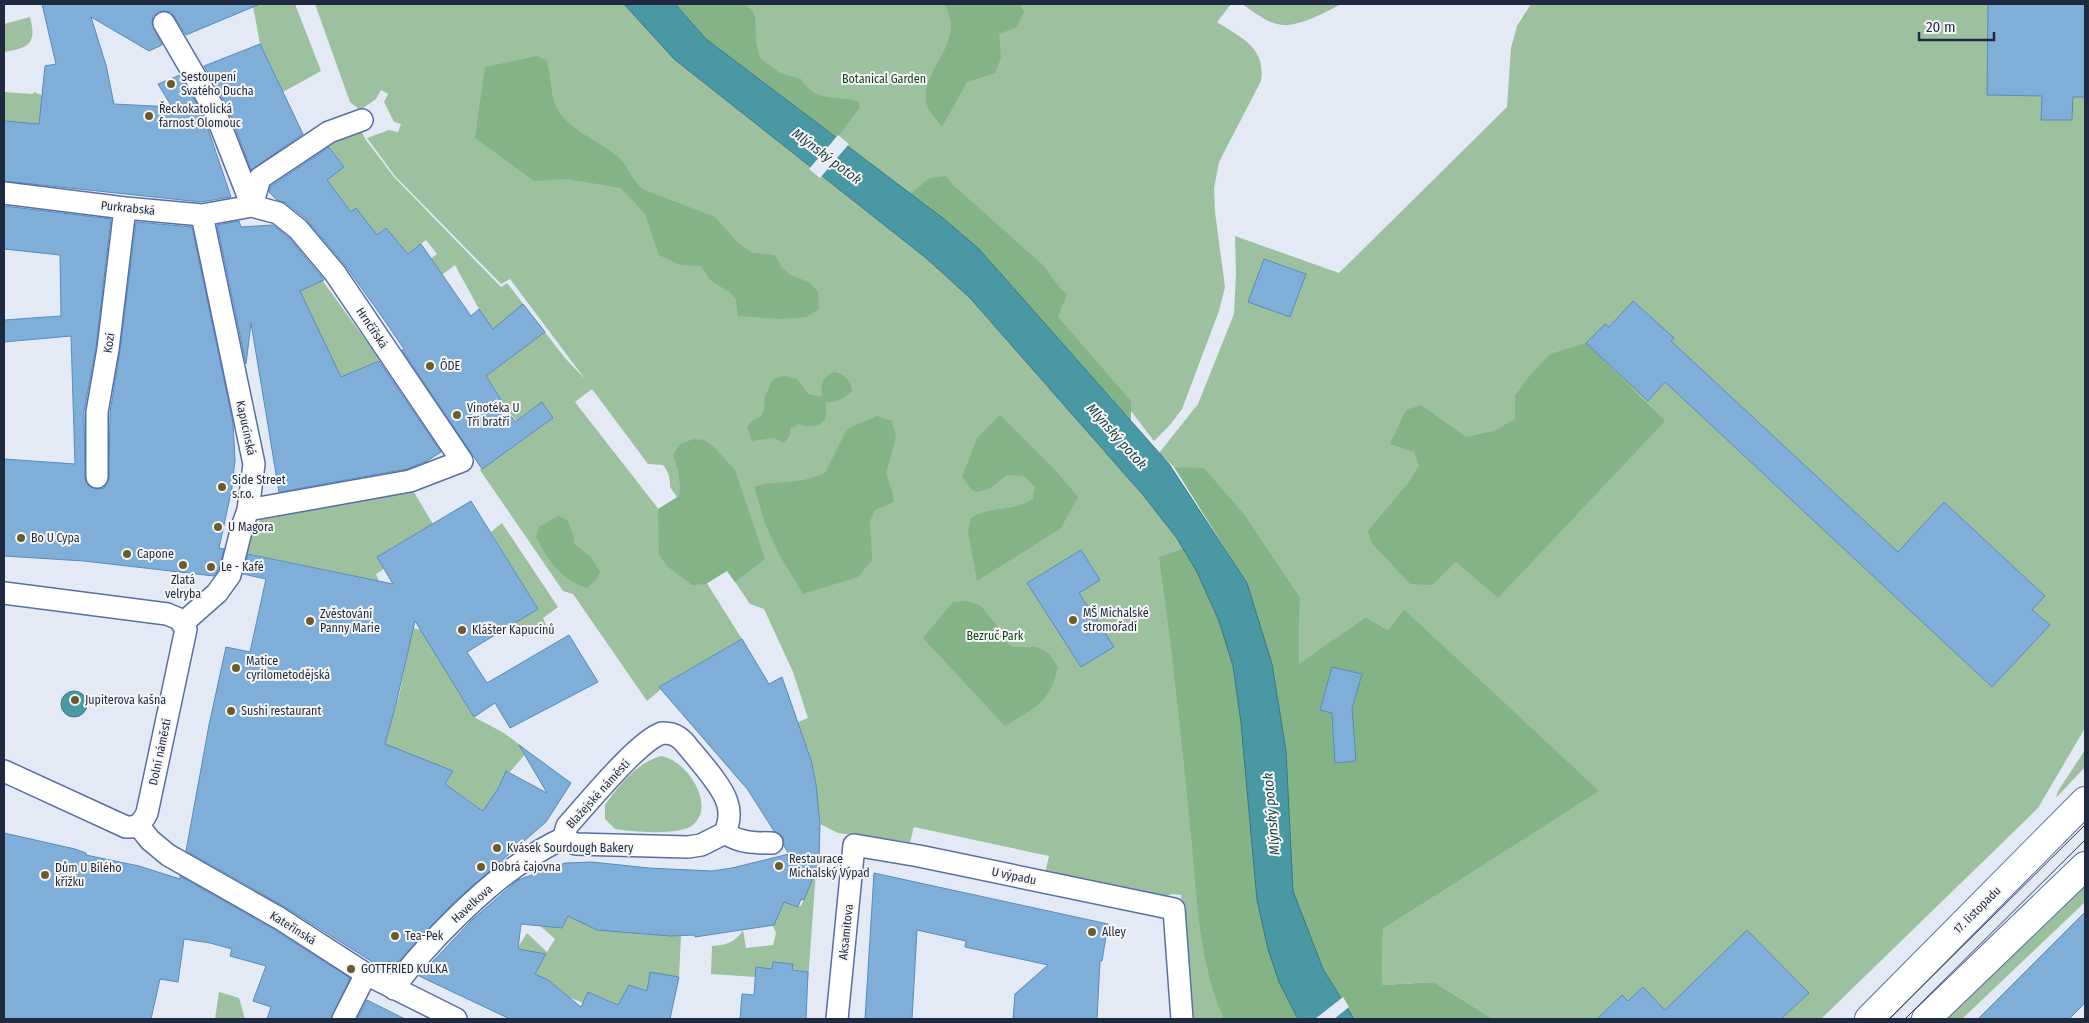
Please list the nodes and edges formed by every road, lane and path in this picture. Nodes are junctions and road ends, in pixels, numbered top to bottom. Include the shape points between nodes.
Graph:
1 (164, 23) dead end
2 (362, 120) dead end
3 (4, 193) edge
4 (252, 206) junction
5 (125, 208) junction
6 (202, 215) junction
7 (96, 477) dead end
8 (248, 510) junction
9 (4, 593) edge
10 (183, 623) junction
11 (4, 771) edge
12 (2085, 801) edge
13 (138, 825) junction
14 (725, 833) junction
15 (566, 837) junction
16 (772, 843) dead end
17 (854, 845) joint
18 (2085, 866) edge
19 (366, 974) junction
20 (394, 989) junction
21 (343, 1019) edge
22 (456, 1019) edge
23 (837, 1019) edge
24 (1182, 1019) edge
25 (1869, 1019) edge
26 (1926, 1019) edge

1 - 4 street via 214,109
2 - 4 street via 329,132 260,178
3 - 5 street, Purkrabská
4 - 6 street, Purkrabská
4 - 8 street, Hrnčířská via 278,213 298,229 323,258 462,461 410,481
5 - 6 street, Purkrabská
5 - 7 street, Kozí via 97,412
6 - 8 street, Kapucínská via 254,464
8 - 10 street, Kapucínská via 230,575 217,593
9 - 10 street via 167,614
10 - 13 street, Dolní náměstí via 186,635 149,804 144,821
11 - 13 street via 126,827
12 - 25 street, 17. listopadu
13 - 19 street, Kateřinská via 168,855 279,918
14 - 15 street, Blažejské náměstí via 701,845 688,846 576,844
14 - 15 street, Blažejské náměstí via 730,812 724,795 684,742 670,733 656,735 638,749 567,826
14 - 16 street via 746,842
15 - 20 street, Havelkova via 527,858 466,906 403,974
17 - 23 street, Aksamitova
17 - 24 street, U výpadu via 1174,908
18 - 26 street
19 - 20 street, Kateřinská
19 - 21 street
20 - 22 street, Kateřinská

